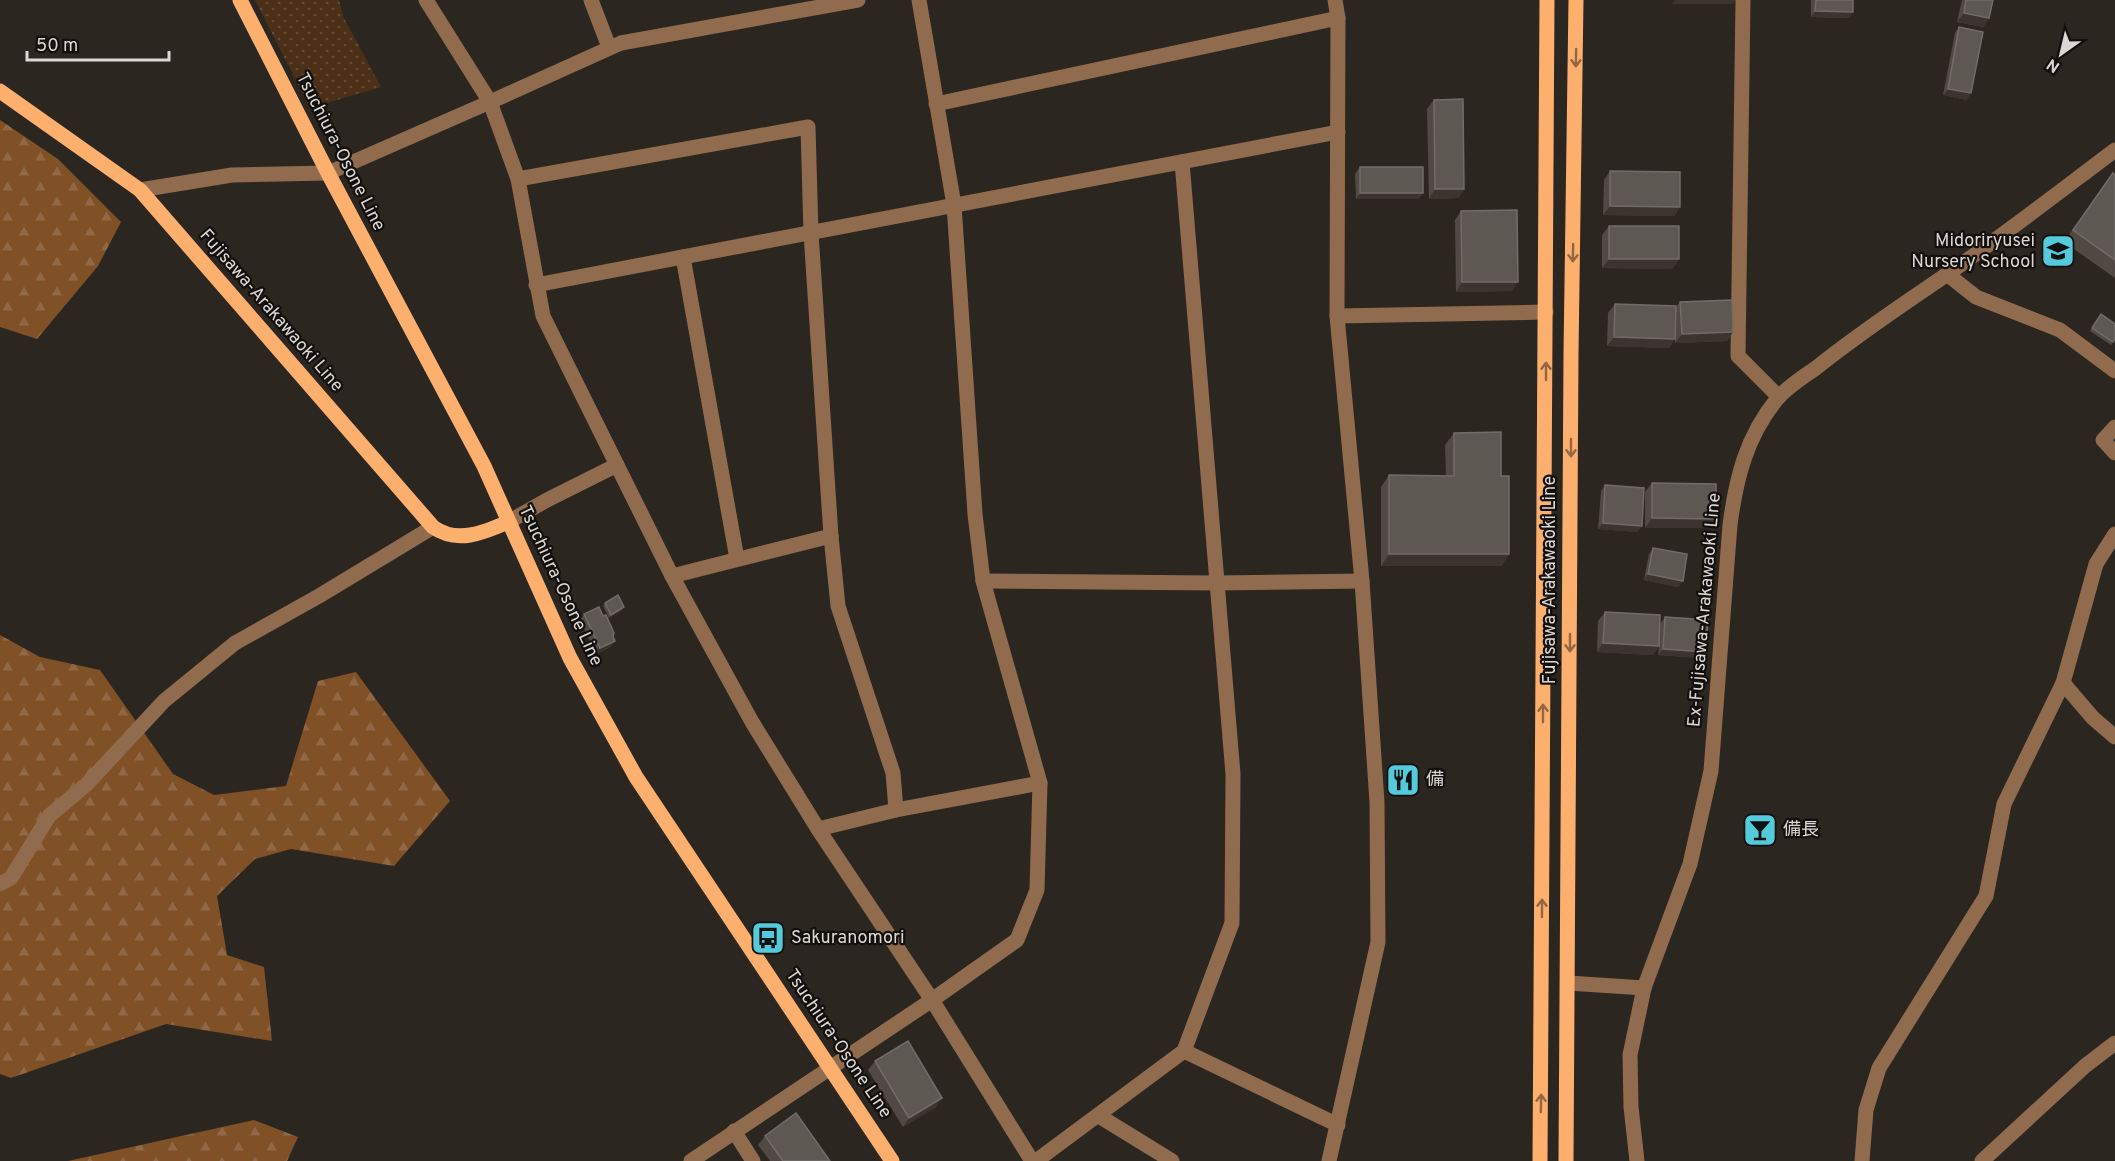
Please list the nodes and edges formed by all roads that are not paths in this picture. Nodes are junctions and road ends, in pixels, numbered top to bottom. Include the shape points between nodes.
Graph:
1 (240, 0) edge
2 (426, 0) edge
3 (591, 0) edge
4 (858, 0) edge
5 (919, 0) edge
6 (1335, 0) edge
7 (1547, 0) edge
8 (1576, 0) edge
9 (1743, 0) edge
10 (1338, 18) junction
11 (609, 47) junction
12 (0, 91) edge
13 (490, 102) junction
14 (936, 104) junction
15 (1338, 132) junction
16 (2115, 150) edge
17 (1182, 162) junction
18 (328, 172) junction
19 (518, 179) junction
20 (140, 190) junction
21 (954, 205) junction
22 (811, 233) junction
23 (683, 257) junction
24 (1947, 274) junction
25 (536, 285) junction
26 (1546, 312) junction
27 (1337, 316) junction
28 (2115, 371) edge
29 (1779, 397) junction
30 (2115, 427) edge
31 (2115, 453) edge
32 (617, 465) junction
33 (508, 522) junction
34 (433, 527) junction
35 (2115, 534) edge
36 (831, 536) junction
37 (737, 560) junction
38 (672, 576) junction
39 (983, 580) junction
40 (1362, 581) junction
41 (1216, 583) junction
42 (2063, 683) junction
43 (2115, 737) edge
44 (1041, 783) junction
45 (896, 810) junction
46 (818, 829) junction
47 (0, 884) edge
48 (1568, 983) junction
49 (1644, 988) junction
50 (932, 1000) junction
51 (2115, 1043) edge
52 (1184, 1051) junction
53 (831, 1067) junction
54 (1099, 1116) junction
55 (1338, 1125) junction
56 (734, 1131) junction
57 (691, 1161) edge
58 (753, 1161) edge
59 (892, 1161) edge
60 (1034, 1161) edge
61 (1172, 1161) edge
62 (1329, 1161) edge
63 (1540, 1161) edge
64 (1566, 1161) edge
65 (1637, 1161) edge
66 (1862, 1161) edge
67 (1982, 1161) edge

1 - 18 main road, Tsuchiura-Osone Line
2 - 13 street
3 - 11 street
4 - 11 street
5 - 14 street
6 - 10 street
7 - 26 main road, Fujisawa-Arakawaoki Line
8 -> 48 main road, Fujisawa-Arakawaoki Line
9 - 29 street via 1738,357
10 - 14 street
10 - 15 street
11 - 13 street
12 - 20 main road, Fujisawa-Arakawaoki Line
13 - 18 street
13 - 19 street
14 - 21 street
15 - 17 street
15 - 27 street
16 - 24 street, Ex-Fujisawa-Arakawaoki Line
17 - 21 street
17 - 41 street
18 - 20 street via 232,175
18 - 33 main road, Tsuchiura-Osone Line via 484,466
19 - 22 street via 808,127
19 - 25 street
20 - 34 main road, Fujisawa-Arakawaoki Line
21 - 22 street
21 - 39 street
22 - 23 street
22 - 36 street
23 - 25 street
23 - 37 street
24 - 28 street via 1976,297 2060,330
24 - 29 street, Ex-Fujisawa-Arakawaoki Line via 1860,333
25 - 32 street via 543,316
26 - 27 street
63 -> 26 main road, Fujisawa-Arakawaoki Line
27 - 40 street
29 - 49 street, Ex-Fujisawa-Arakawaoki Line via 1751,438 1735,487 1711,771 1690,864
30 - 31 street via 2103,440
32 - 33 street
32 - 38 street
33 - 34 main road, Fujisawa-Arakawaoki Line via 486,532 453,537
33 - 53 main road, Tsuchiura-Osone Line via 570,658 636,777
34 - 47 street via 235,643 164,701 87,784 49,816 11,878
35 - 42 street via 2096,564
36 - 37 street
36 - 45 street via 838,606 893,773
37 - 38 street
38 - 46 street via 752,722
39 - 41 street
39 - 44 street
40 - 41 street
40 - 55 street via 1377,802 1378,942
41 - 52 street via 1233,774 1232,923
42 - 43 street
42 - 66 street via 2004,804 1986,896 1879,1068 1866,1110
44 - 45 street
44 - 50 street via 1037,890 1017,940
45 - 46 street
46 - 50 street
48 - 49 street
48 - 64 main road, Fujisawa-Arakawaoki Line
49 - 65 street, Ex-Fujisawa-Arakawaoki Line via 1630,1056
50 - 53 street
50 - 60 street
51 - 67 street
52 - 54 street
52 - 55 street
53 - 56 street
53 - 59 main road, Tsuchiura-Osone Line
54 - 60 street
54 - 61 street
55 - 62 street
56 - 57 street
56 - 58 street

